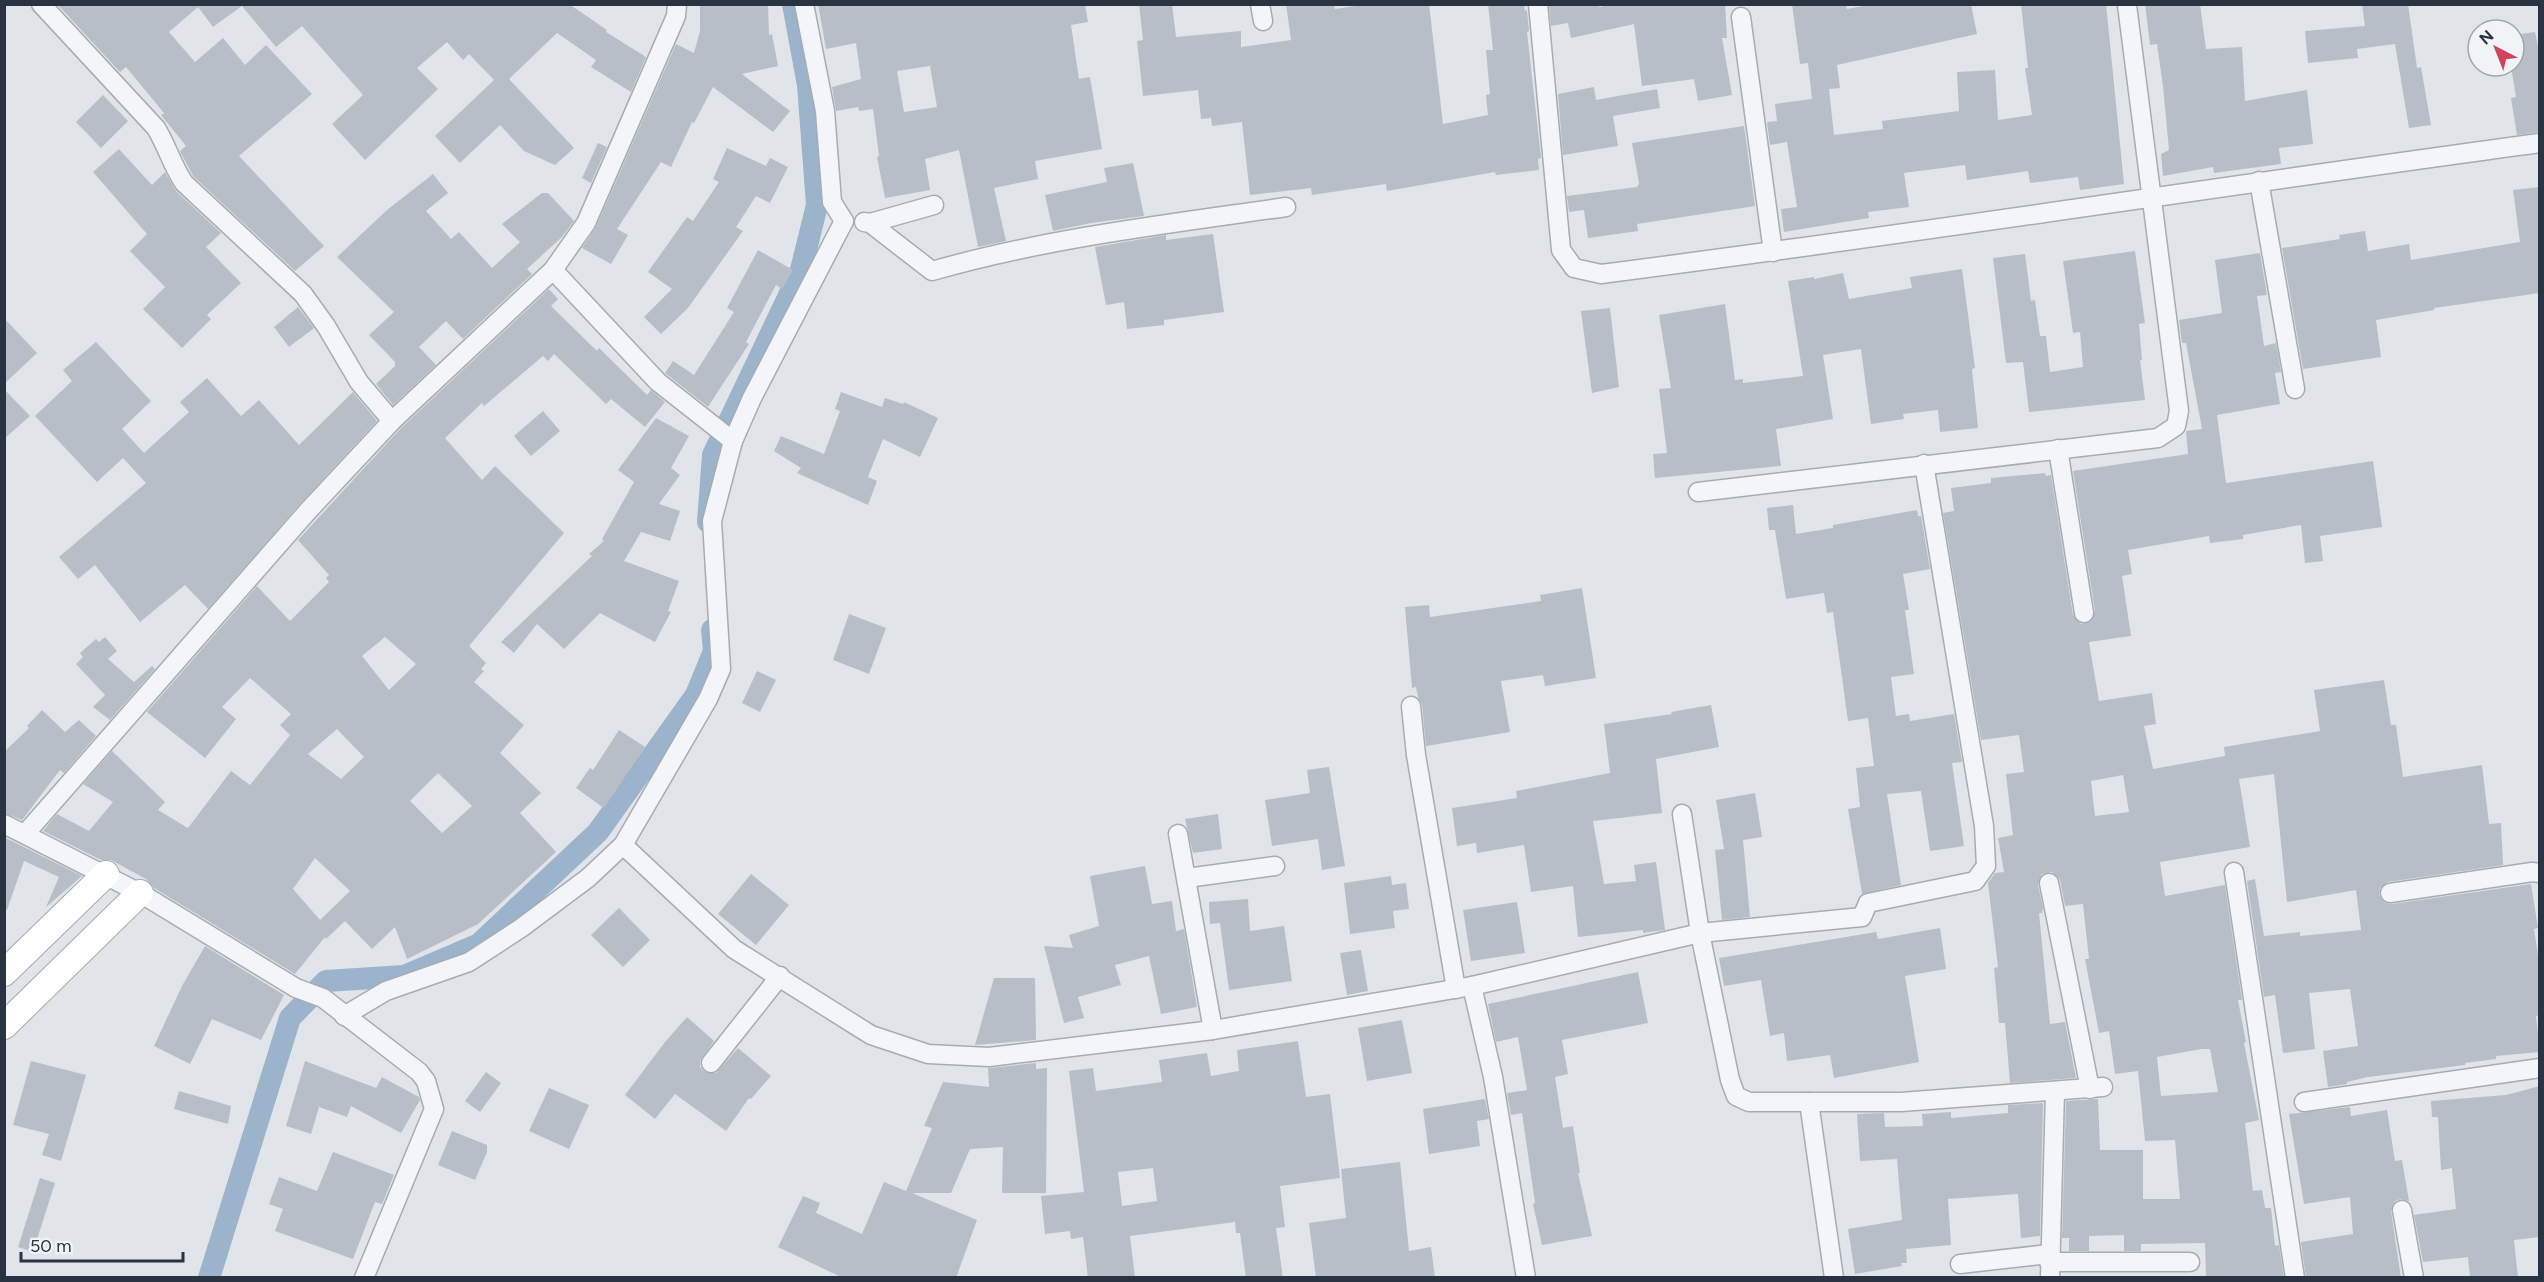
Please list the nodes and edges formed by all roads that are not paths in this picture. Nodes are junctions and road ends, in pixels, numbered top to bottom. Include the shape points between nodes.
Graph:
1 (41, 4) edge
2 (677, 4) edge
3 (804, 4) edge
4 (1538, 4) edge
5 (2127, 5) edge
6 (1741, 17) dead end
7 (2540, 143) edge
8 (2259, 181) junction
9 (2152, 199) junction
10 (934, 205) dead end
11 (1286, 207) dead end
12 (844, 221) junction
13 (870, 223) junction
14 (1773, 252) junction
15 (554, 270) junction
16 (2295, 389) dead end
17 (392, 421) junction
18 (733, 441) junction
19 (2058, 449) junction
20 (1924, 464) junction
21 (1698, 492) dead end
22 (2084, 613) dead end
23 (1411, 706) dead end
24 (1683, 814) dead end
25 (4, 824) edge
26 (25, 834) junction
27 (1178, 834) dead end
28 (623, 845) junction
29 (1275, 866) dead end
30 (2234, 872) dead end
31 (2540, 873) edge
32 (106, 874) junction
33 (1186, 878) junction
34 (2049, 883) dead end
35 (2390, 893) dead end
36 (140, 894) junction
37 (1700, 933) junction
38 (4, 973) edge
39 (780, 976) junction
40 (1464, 987) junction
41 (344, 1016) junction
42 (4, 1026) edge
43 (1213, 1030) junction
44 (711, 1063) dead end
45 (2540, 1068) edge
46 (2055, 1091) junction
47 (1809, 1102) junction
48 (2304, 1102) dead end
49 (2402, 1210) dead end
50 (2190, 1262) dead end
51 (1960, 1264) dead end
52 (2049, 1264) edge
53 (364, 1278) edge
54 (1526, 1278) edge
55 (1834, 1278) edge
56 (2295, 1278) edge
57 (2414, 1278) edge

1 - 17 street via 156,128 184,183 303,294 359,382
2 - 15 street via 676,16 586,223
3 - 12 street via 825,111 832,202
4 - 14 street via 1561,250 1574,268 1601,274
5 - 9 street
6 - 14 street
7 - 8 street
8 - 9 street
8 - 16 street
9 - 14 street
9 - 19 street via 2179,411 2176,426 2158,438
10 - 13 street
11 - 13 street via 1113,232 982,256 932,271
12 - 13 street
12 - 18 street
15 - 17 street
15 - 18 street via 658,382
17 - 26 street via 307,512
18 - 28 street via 712,521 721,669 708,699
19 - 20 street
19 - 22 street
20 - 21 street
20 - 37 street via 1984,826 1986,866 1975,881 1868,903 1862,917
23 - 40 street via 1416,755
24 - 37 street
25 - 26 street
26 - 32 street
27 - 33 street
28 - 39 street via 734,949
28 - 41 street via 588,878 469,962 386,992
29 - 33 street
30 - 56 street
31 - 35 street
32 - 36 street
32 - 38 street
33 - 43 street
34 - 46 street via 2096,1088
36 - 41 street via 296,988 323,998
36 - 42 street
37 - 40 street
37 - 47 street via 1736,1096 1749,1102
39 - 43 street via 871,1035 928,1054 989,1057
39 - 44 street
40 - 43 street
40 - 54 street via 1493,1077
41 - 53 street via 419,1072 426,1081 434,1109
45 - 48 street
46 - 47 street via 1901,1102
46 - 52 street
47 - 55 street
49 - 57 street
50 - 52 street
51 - 52 street

